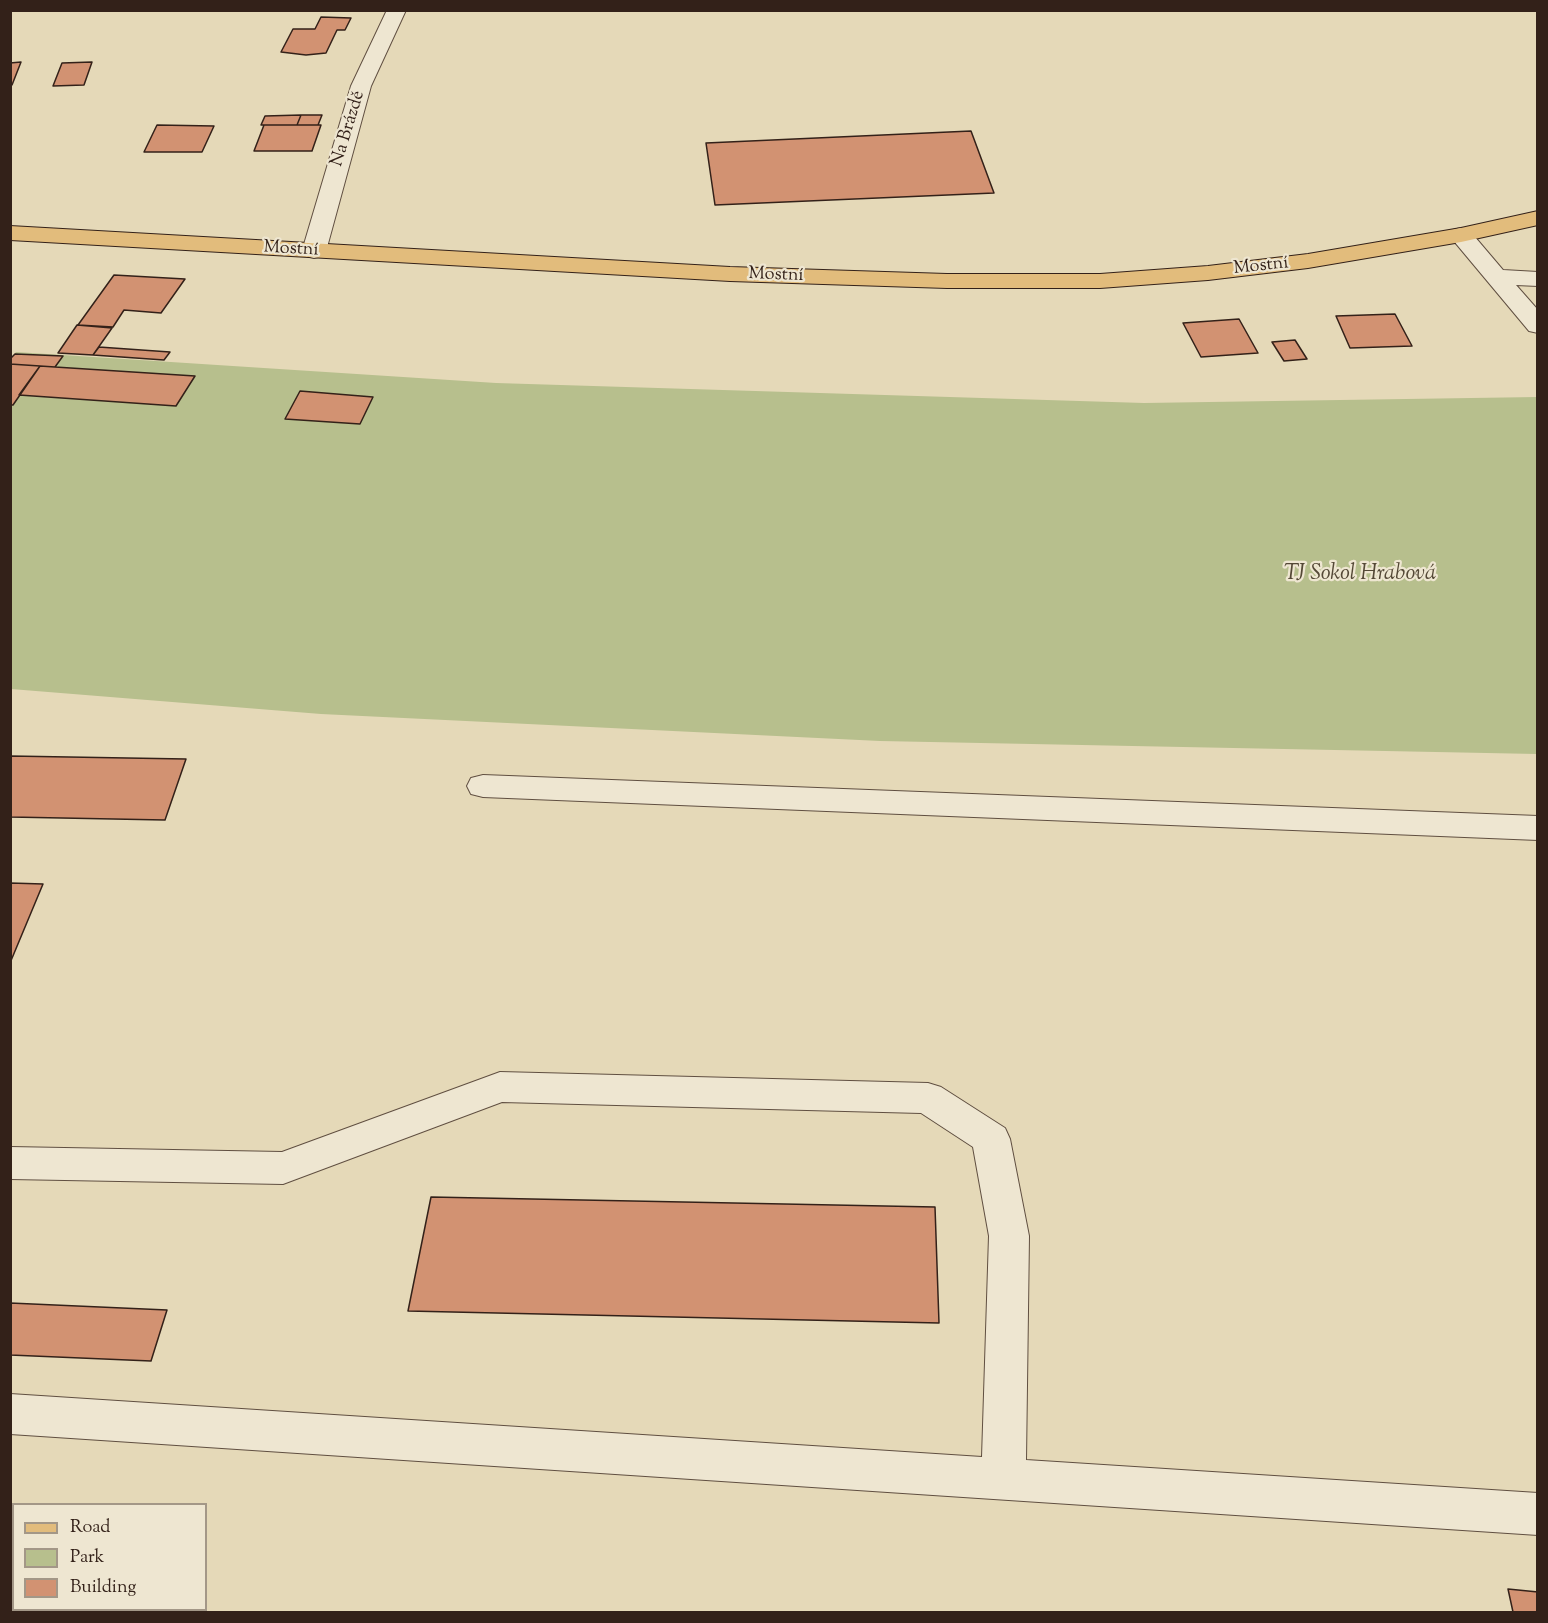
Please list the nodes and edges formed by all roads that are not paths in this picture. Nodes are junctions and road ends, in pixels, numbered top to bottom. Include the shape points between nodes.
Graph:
1 (397, 10) edge
2 (1538, 218) edge
3 (10, 233) edge
4 (1461, 235) junction
5 (314, 251) junction
6 (1497, 277) junction
7 (1538, 279) edge
8 (1538, 326) edge
9 (483, 786) dead end
10 (1538, 828) edge
11 (10, 1163) edge
12 (10, 1414) edge
13 (1004, 1479) junction
14 (1538, 1514) edge

1 - 5 street, Na Brázdě via 361,86
2 - 4 main road, Mostní
3 - 5 main road, Mostní
4 - 5 main road, Mostní via 1308,261 1100,281 730,274
4 - 6 street
6 - 7 street
6 - 8 street
9 - 10 street
11 - 13 street via 283,1168 500,1087 928,1098 991,1139 1009,1236
12 - 13 street
13 - 14 street

